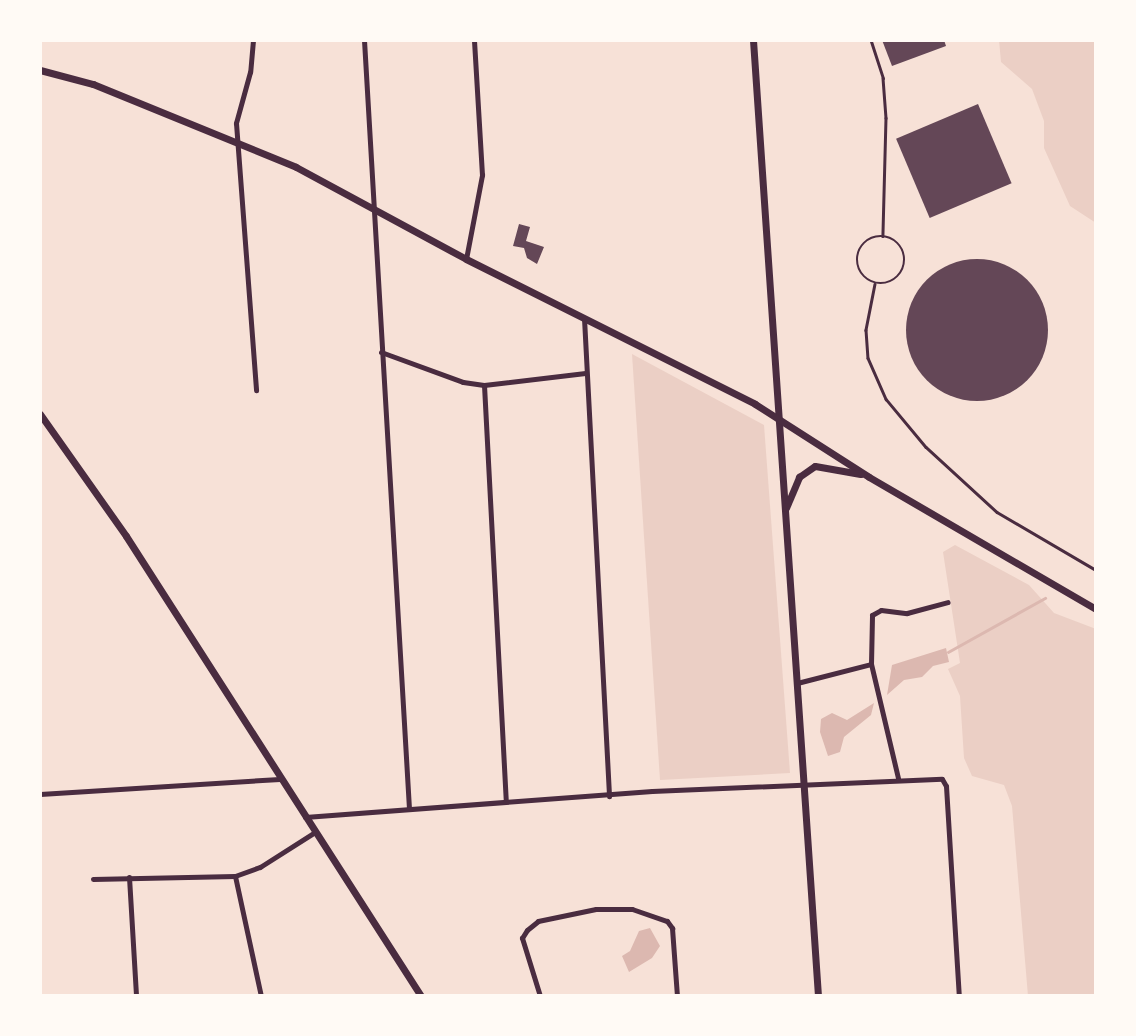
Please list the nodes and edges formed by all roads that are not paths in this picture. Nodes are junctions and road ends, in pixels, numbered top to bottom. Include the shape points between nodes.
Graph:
1 (253, 40) edge
2 (364, 40) edge
3 (474, 40) edge
4 (753, 40) edge
5 (871, 40) edge
6 (40, 70) edge
7 (238, 140) junction
8 (373, 209) junction
9 (883, 236) junction
10 (466, 259) junction
11 (875, 284) junction
12 (584, 318) junction
13 (380, 352) junction
14 (585, 373) junction
15 (484, 385) junction
16 (256, 390) dead end
17 (40, 414) edge
18 (778, 419) junction
19 (869, 477) junction
20 (785, 512) junction
21 (1096, 570) edge
22 (948, 602) dead end
23 (1096, 608) edge
24 (871, 664) junction
25 (797, 683) junction
26 (280, 779) junction
27 (898, 779) junction
28 (803, 784) junction
29 (40, 794) edge
30 (609, 796) junction
31 (506, 801) junction
32 (409, 808) junction
33 (305, 817) junction
34 (315, 832) junction
35 (235, 876) junction
36 (130, 877) junction
37 (93, 879) dead end
38 (136, 996) edge
39 (261, 996) edge
40 (421, 996) edge
41 (540, 996) edge
42 (677, 996) edge
43 (818, 996) edge
44 (959, 996) edge

1 - 7 street via 250,72 236,122
2 - 8 street
3 - 10 street via 482,175
4 - 18 street
5 - 9 lane via 883,78 886,118
6 - 7 street via 93,84
7 - 8 street
7 - 16 street
8 - 10 street
8 - 13 street
9 - 11 lane via 863,243 857,257 863,276
9 - 11 lane via 902,248 905,264 898,277
10 - 12 street
11 - 21 lane via 867,348 886,399 926,447 997,512
12 - 14 street
12 - 18 street
13 - 15 street
13 - 32 street
14 - 15 street
14 - 30 street
15 - 31 street
17 - 26 street via 126,536
18 - 19 street
18 - 20 street
19 - 20 street via 815,466 796,483
19 - 23 street
20 - 25 street
22 - 24 street via 907,613 875,611
24 - 25 street
24 - 27 street
25 - 28 street
26 - 29 street
26 - 33 street
27 - 28 street
27 - 44 street via 942,779 946,786
28 - 30 street
28 - 43 street
30 - 31 street
31 - 32 street
32 - 33 street
33 - 34 street
34 - 35 street via 260,867
34 - 40 street
35 - 36 street
35 - 39 street
36 - 37 street
36 - 38 street
41 - 42 street via 522,938 527,930 538,921 632,909 667,921 672,928

